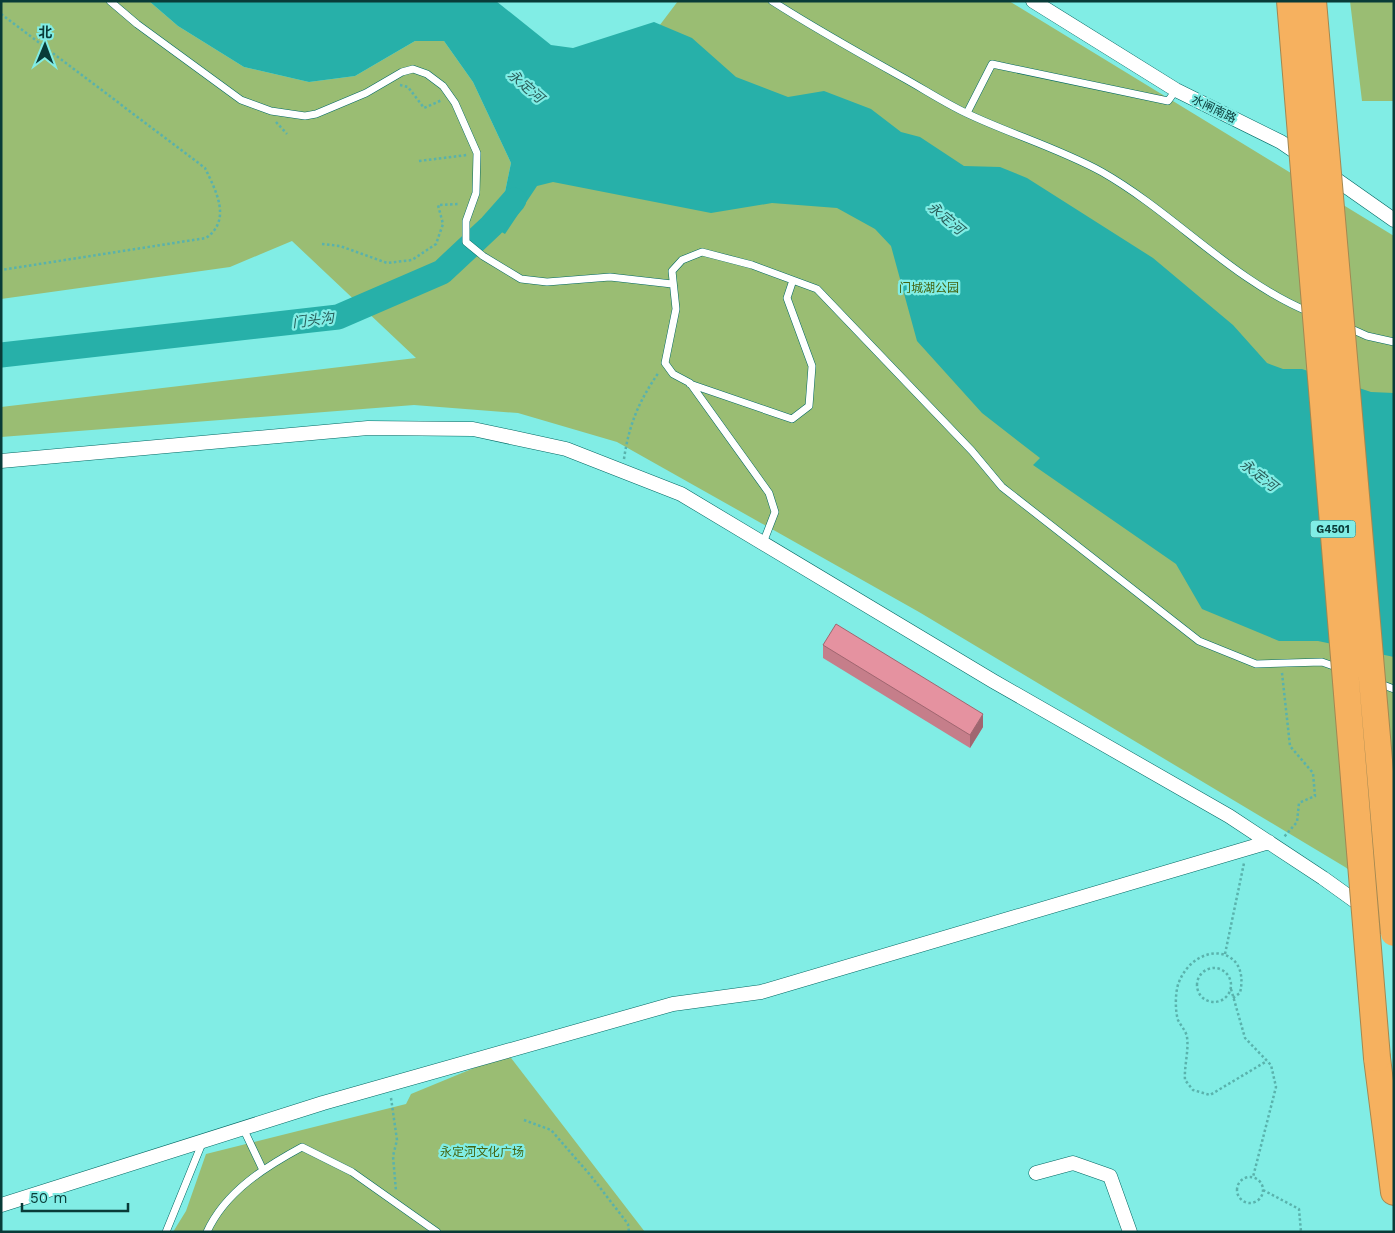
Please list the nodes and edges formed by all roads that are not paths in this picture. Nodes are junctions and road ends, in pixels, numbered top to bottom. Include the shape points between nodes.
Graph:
1 (110, 1) edge
2 (772, 1) edge
3 (1290, 1) edge
4 (1313, 1) edge
5 (1036, 2) edge
6 (1176, 90) junction
7 (967, 113) junction
8 (1394, 220) edge
9 (793, 280) junction
10 (672, 284) junction
11 (1326, 319) dead end
12 (1334, 322) dead end
13 (1394, 342) edge
14 (690, 383) junction
15 (1, 461) edge
16 (763, 543) junction
17 (1358, 675) dead end
18 (1367, 679) dead end
19 (1394, 689) edge
20 (1272, 844) junction
21 (1394, 929) edge
22 (1394, 933) edge
23 (244, 1128) junction
24 (203, 1141) junction
25 (262, 1168) junction
26 (1036, 1173) dead end
27 (1394, 1192) edge
28 (1, 1205) edge
29 (166, 1232) edge
30 (207, 1232) edge
31 (437, 1232) edge
32 (1130, 1232) edge

1 - 10 lane via 241,100 271,111 305,116 316,114 402,72 413,69 427,74 450,96 477,154 476,193 466,221 466,242 522,279 547,282 610,277
2 - 7 lane
3 - 27 highway, G4501, bridge via 1376,1058
4 - 22 highway, G4501, bridge
5 - 6 street, 水闸南路
6 - 7 lane via 1168,101 992,64
6 - 8 street, 水闸南路 via 1281,142
7 - 11 lane via 1101,172 1158,209 1244,274 1293,305
9 - 10 lane via 702,252 682,260 672,271
9 - 14 lane via 787,298 812,366 809,406 792,419
9 - 17 lane via 817,289 972,451 1002,487 1199,641 1256,664 1322,662
10 - 14 lane via 676,309 665,363 672,374
12 - 13 lane via 1368,336
14 - 16 lane via 769,493 775,512
15 - 16 street via 368,428 473,428 566,449 681,494
16 - 20 street
18 - 19 lane
20 - 21 street
20 - 23 street via 761,992 673,1004
23 - 24 street
23 - 25 lane
24 - 28 street
24 - 29 lane
25 - 30 lane via 215,1213
25 - 31 lane via 302,1147 352,1172
26 - 32 street via 1073,1163 1110,1176

